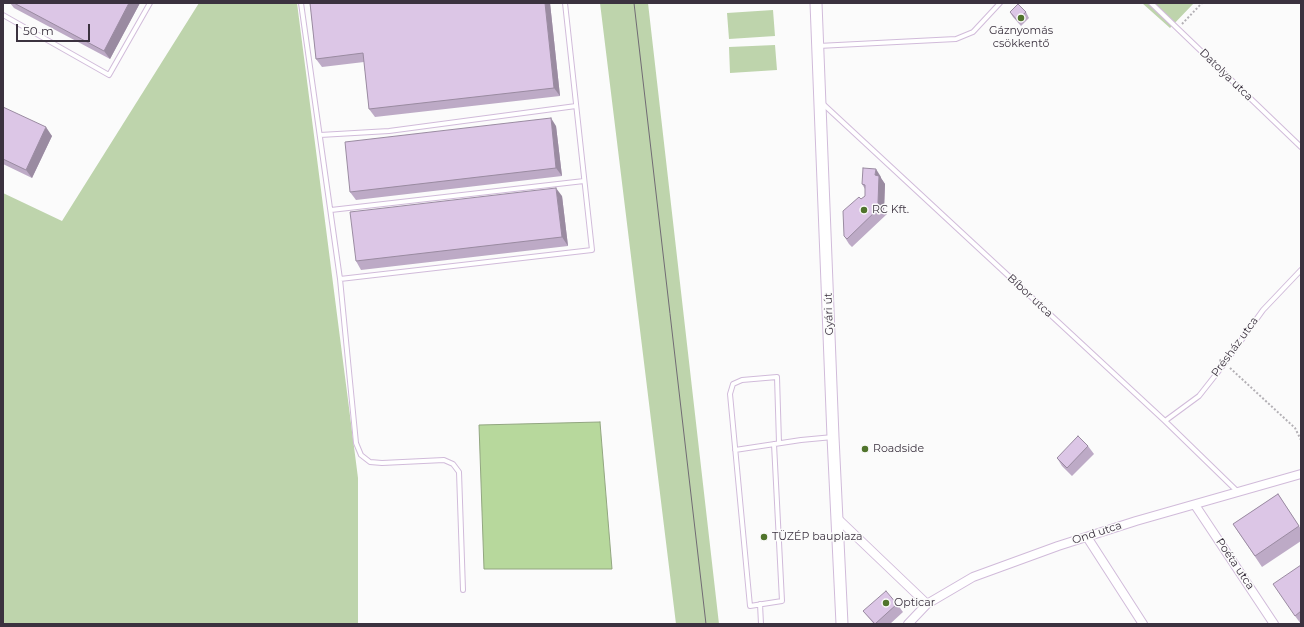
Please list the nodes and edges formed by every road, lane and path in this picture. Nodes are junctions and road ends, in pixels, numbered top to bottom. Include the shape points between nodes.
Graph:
1 (150, 3) edge
2 (301, 3) edge
3 (564, 3) edge
4 (816, 3) edge
5 (1000, 3) edge
6 (1151, 3) edge
7 (1202, 3) edge
8 (3, 15) edge
9 (1178, 28) junction
10 (818, 46) junction
11 (820, 102) junction
12 (576, 106) junction
13 (320, 135) junction
14 (1301, 147) edge
15 (584, 181) junction
16 (331, 210) junction
17 (1301, 270) edge
18 (340, 279) junction
19 (1225, 363) junction
20 (1165, 421) junction
21 (833, 437) junction
22 (1301, 440) edge
23 (777, 444) junction
24 (735, 450) junction
25 (1301, 474) edge
26 (1238, 492) junction
27 (1195, 505) junction
28 (837, 518) junction
29 (1087, 537) junction
30 (463, 590) dead end
31 (760, 604) junction
32 (927, 604) junction
33 (761, 624) edge
34 (842, 624) edge
35 (908, 624) edge
36 (1143, 624) edge
37 (1274, 624) edge

1 - 8 lane via 109,75
2 - 13 lane
3 - 12 lane
4 - 10 street, Gyári út
5 - 10 lane via 973,32 956,39
6 - 9 lane, Datolya utca
7 - 9 path
9 - 14 lane, Datolya utca
10 - 11 street, Gyári út
11 - 20 lane, Bíbor utca
11 - 21 street, Gyári út
12 - 13 lane via 389,131
12 - 15 lane
13 - 16 lane
15 - 16 lane
15 - 18 lane via 592,250
16 - 18 lane
17 - 19 lane, Présház utca via 1262,310
18 - 30 lane via 356,443 360,455 370,462 444,460 453,464 459,472
19 - 20 lane, Présház utca via 1198,396
19 - 22 path via 1295,428
20 - 26 lane, Bíbor utca
21 - 23 lane
21 - 28 street, Gyári út
23 - 24 lane
23 - 24 lane via 777,377 742,380 733,384 730,394
23 - 31 lane via 782,601
24 - 31 lane via 750,606
25 - 26 street, Ond utca
26 - 27 street, Ond utca
27 - 29 street, Ond utca
27 - 37 street, Poéta utca
28 - 32 street
28 - 34 street, Gyári út
29 - 32 street, Ond utca via 973,577
29 - 36 street
31 - 33 lane
32 - 35 street, Ond utca

